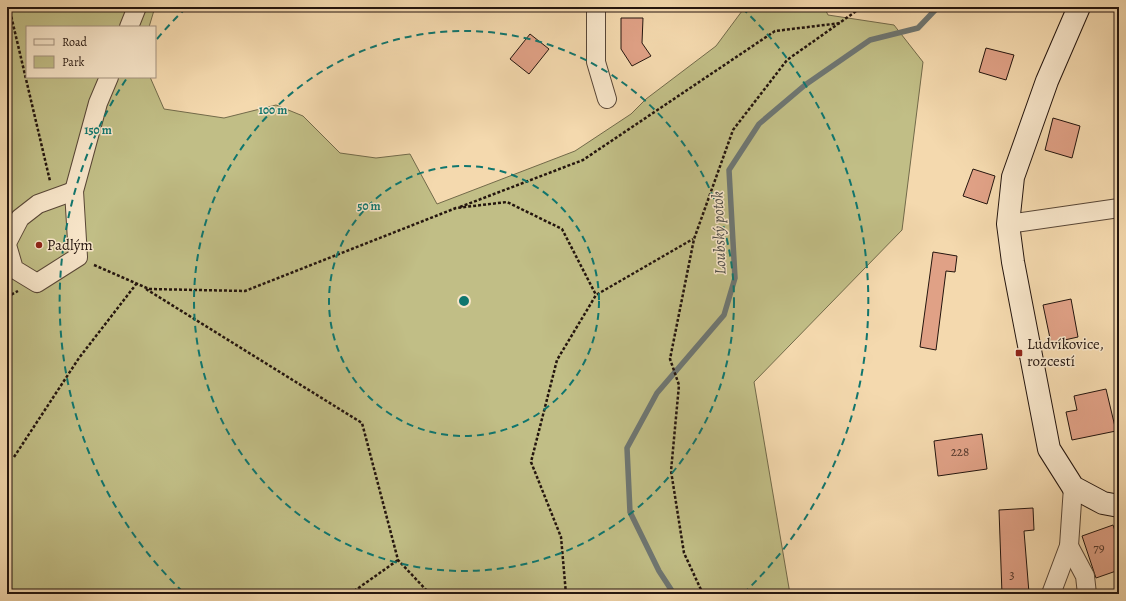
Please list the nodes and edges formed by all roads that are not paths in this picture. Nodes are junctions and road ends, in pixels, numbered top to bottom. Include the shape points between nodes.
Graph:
1 (137, 7) edge
2 (596, 7) edge
3 (1079, 7) edge
4 (129, 26) edge
5 (108, 78) edge
6 (607, 99) dead end
7 (74, 191) junction
8 (1119, 208) edge
9 (1008, 224) junction
10 (7, 244) edge
11 (1073, 487) junction
12 (1119, 506) edge
13 (1068, 546) junction
14 (1051, 594) edge
15 (1086, 594) edge

1 - 4 street
2 - 6 street via 596,62
3 - 9 street via 1048,80 1013,177
5 - 7 street via 98,103
7 - 10 street via 38,204 20,218
7 - 10 street via 78,257 37,283 14,269
8 - 9 street
9 - 11 street via 1049,449
11 - 12 street via 1103,503
11 - 13 street
13 - 14 street
13 - 15 street via 1085,576

